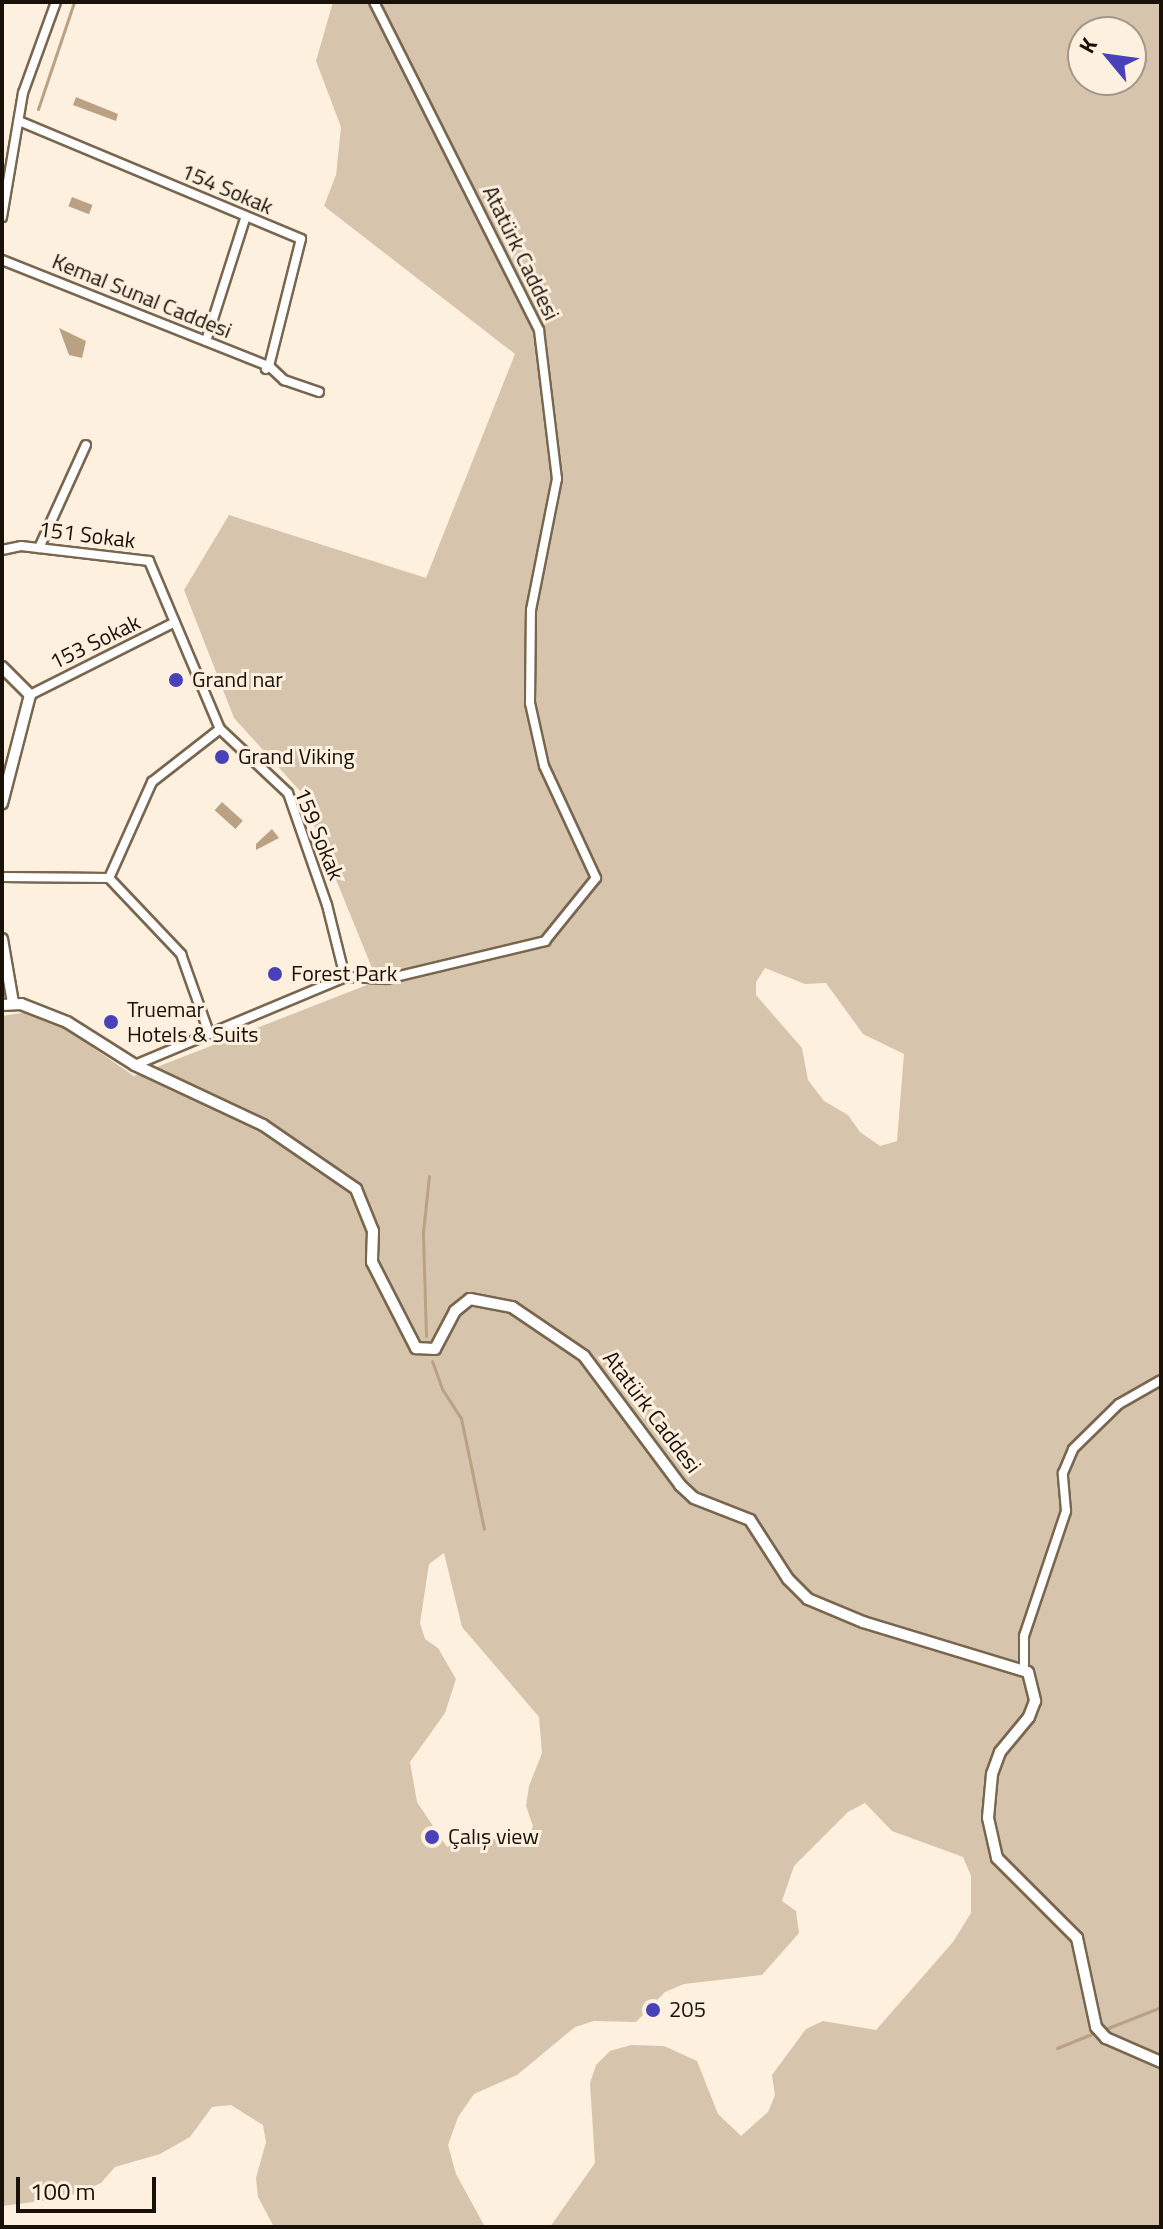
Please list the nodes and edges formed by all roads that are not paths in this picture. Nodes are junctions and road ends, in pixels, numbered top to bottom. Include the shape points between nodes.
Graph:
1 (56, 2) edge
2 (374, 2) edge
3 (19, 121) junction
4 (246, 216) junction
5 (2, 217) edge
6 (2, 260) edge
7 (206, 341) junction
8 (267, 368) junction
9 (319, 392) dead end
10 (86, 445) dead end
11 (39, 548) junction
12 (2, 550) edge
13 (175, 622) junction
14 (2, 667) edge
15 (30, 695) junction
16 (220, 729) junction
17 (2, 803) edge
18 (2, 877) edge
19 (109, 878) junction
20 (2, 939) edge
21 (345, 977) junction
22 (7, 1004) edge
23 (209, 1033) junction
24 (135, 1065) junction
25 (1161, 1380) edge
26 (1024, 1670) junction
27 (1161, 2062) edge

1 - 3 street
2 - 21 street, Atatürk Caddesi via 539,330 557,479 531,610 530,703 544,766 596,878 545,941 387,979
3 - 4 street, 154 Sokak
3 - 5 street
4 - 7 street
4 - 8 street, 154 Sokak via 301,239
6 - 7 street, Kemal Sunal Caddesi
7 - 8 street, Kemal Sunal Caddesi
8 - 9 street, Kemal Sunal Caddesi
10 - 11 street
11 - 12 street, 151 Sokak
11 - 13 street, 151 Sokak via 149,561
13 - 15 street, 153 Sokak
13 - 16 street
14 - 15 street
15 - 17 street
16 - 19 street via 152,782
16 - 21 street, 159 Sokak via 288,793 327,905
18 - 19 street
19 - 23 street via 181,954
20 - 22 street
21 - 23 street, Atatürk Caddesi
22 - 24 street, Atatürk Caddesi via 67,1022
23 - 24 street, Atatürk Caddesi
24 - 26 street, Atatürk Caddesi via 263,1125 356,1189 373,1231 372,1262 416,1348 435,1349 455,1311 470,1299 512,1307 584,1356 680,1485 694,1498 750,1520 788,1579 808,1599 863,1622
25 - 26 street via 1119,1404 1073,1449 1063,1473 1066,1511 1024,1636
26 - 27 street via 1034,1682 1035,1701 992,1774 988,1818 997,1858 1077,1938 1096,2027 1106,2038

